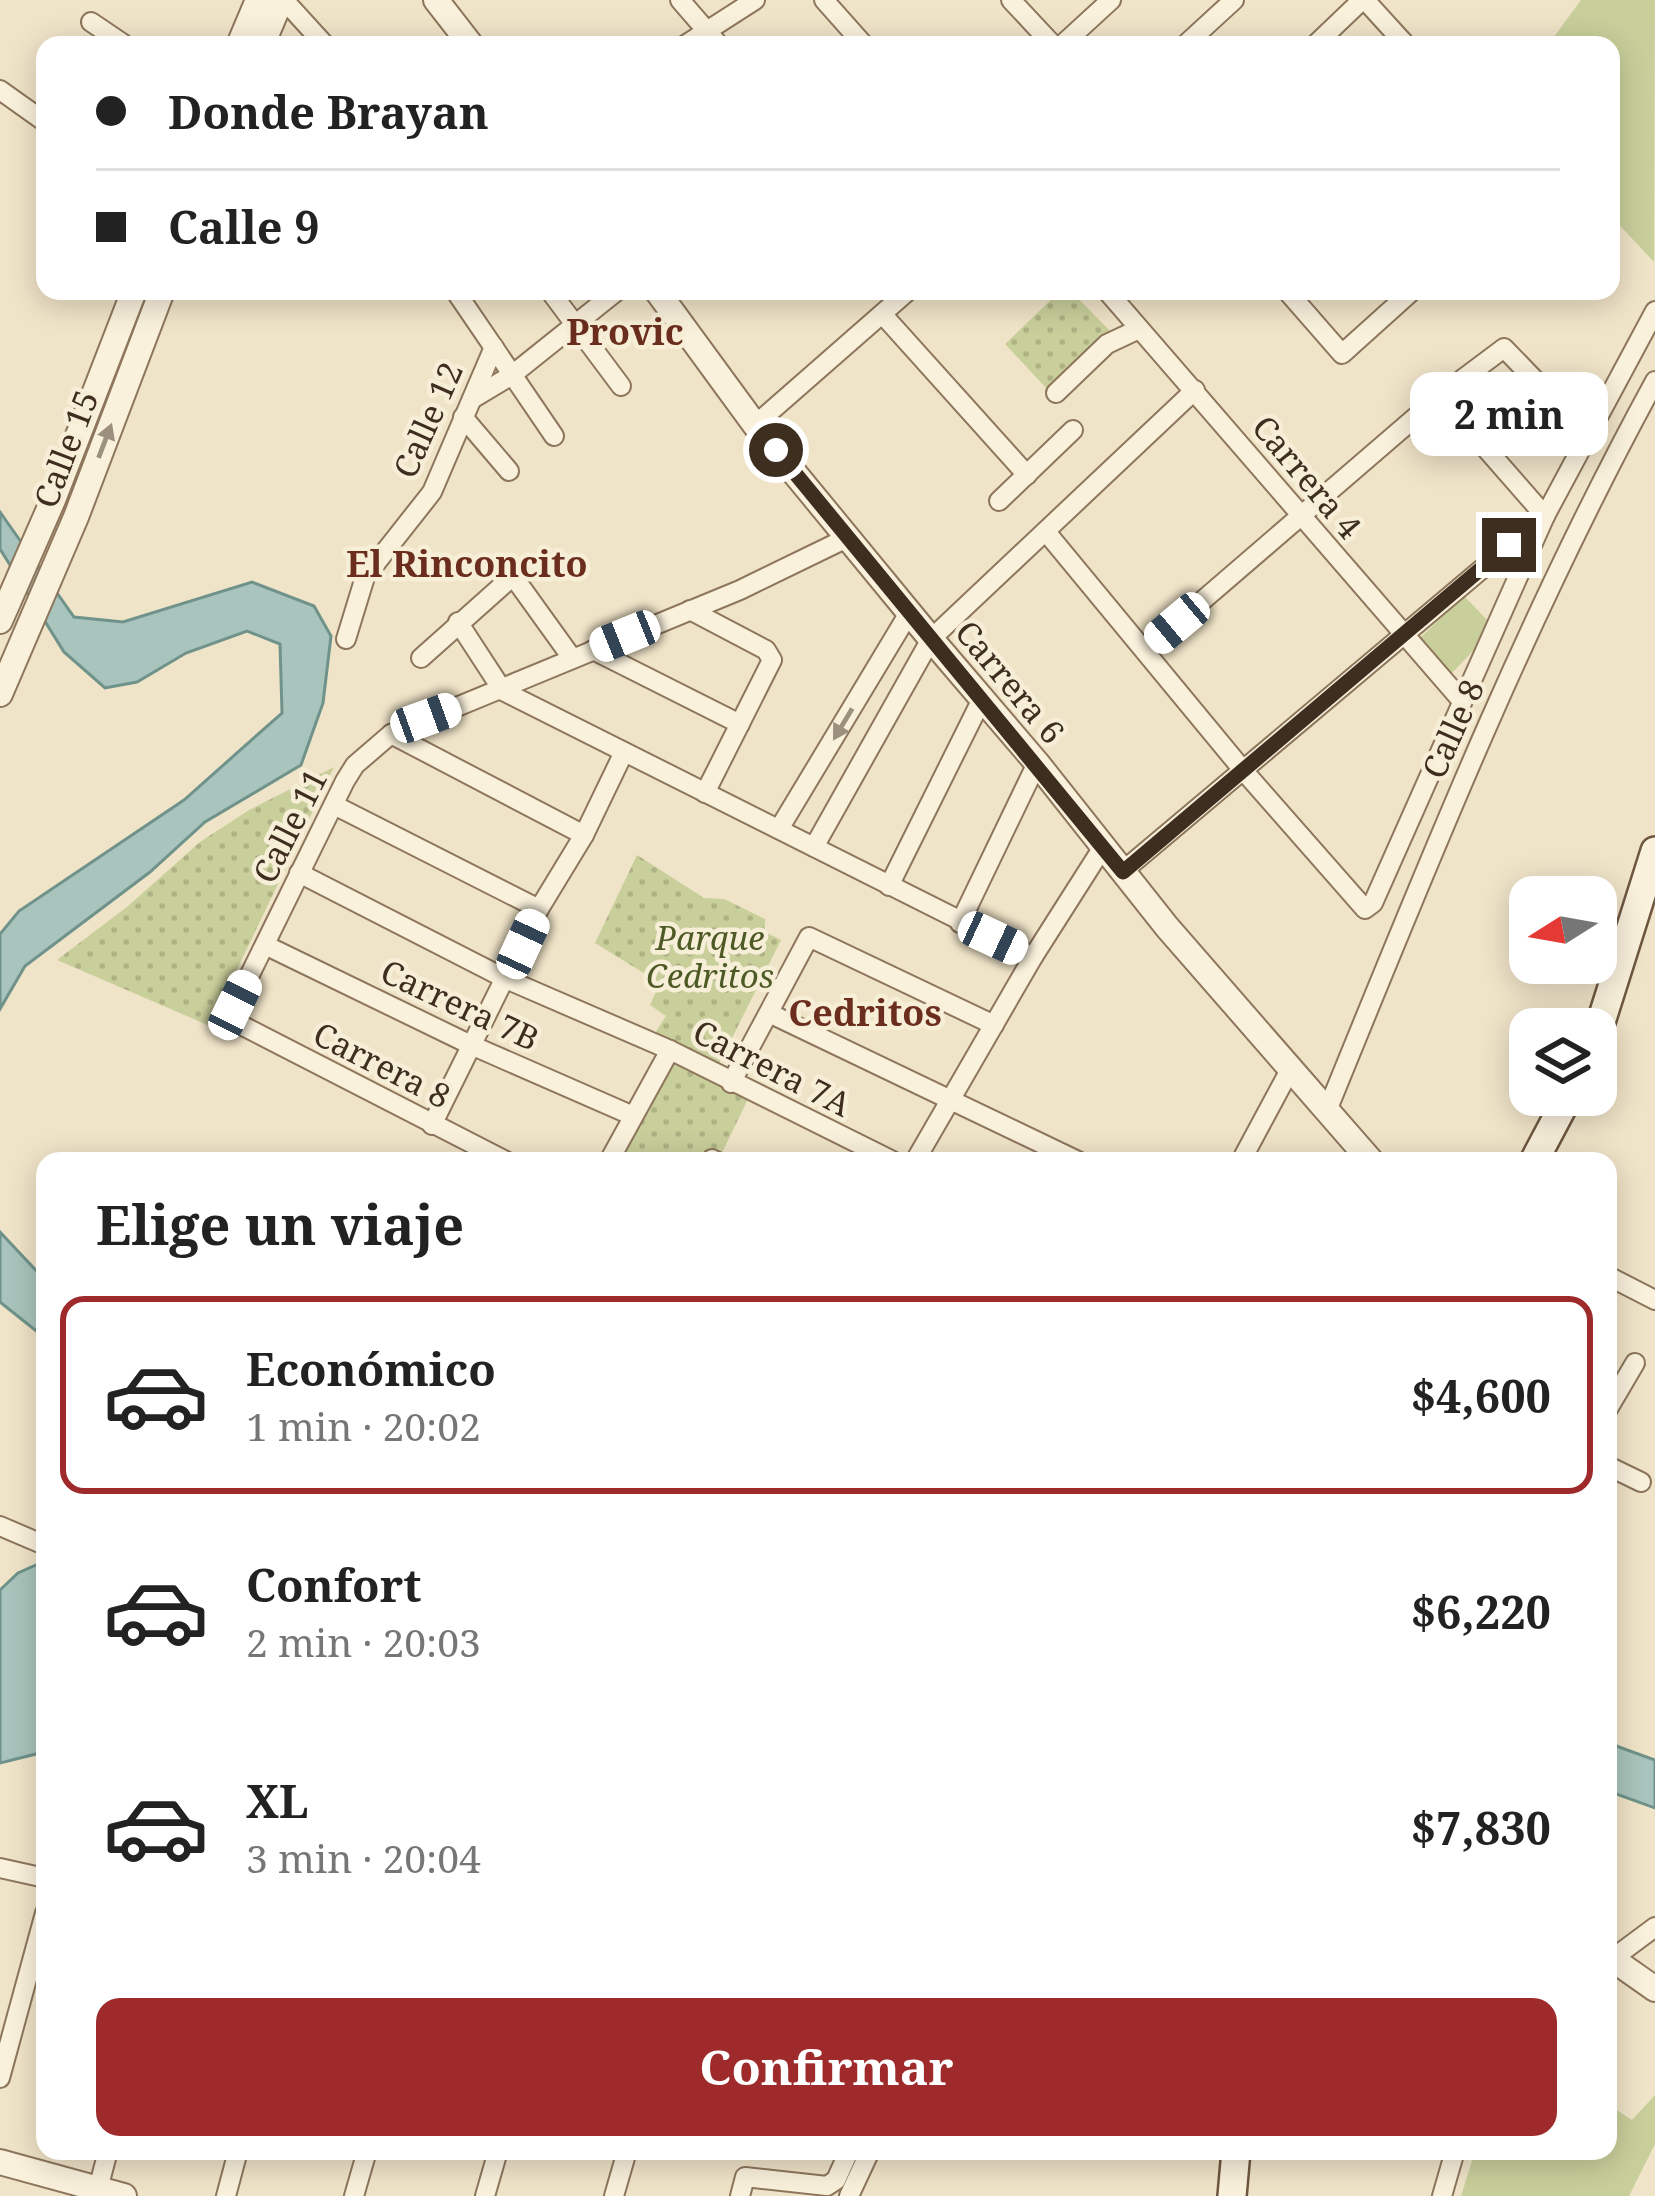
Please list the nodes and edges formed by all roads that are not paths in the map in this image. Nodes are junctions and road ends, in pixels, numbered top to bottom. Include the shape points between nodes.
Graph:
1 (258, 0) edge
2 (282, 0) edge
3 (436, 0) edge
4 (680, 0) edge
5 (755, 0) edge
6 (824, 0) edge
7 (1011, 0) edge
8 (1111, 0) edge
9 (1234, 0) edge
10 (1363, 0) edge
11 (91, 22) dead end
12 (111, 36) edge
13 (243, 36) edge
14 (266, 36) edge
15 (317, 36) edge
16 (464, 36) edge
17 (711, 36) edge
18 (715, 36) edge
19 (856, 36) edge
20 (1049, 36) edge
21 (1069, 36) edge
22 (1195, 36) edge
23 (1325, 36) edge
24 (1397, 36) edge
25 (0, 90) edge
26 (36, 116) edge
27 (131, 300) edge
28 (159, 300) edge
29 (462, 300) edge
30 (557, 300) edge
31 (606, 300) edge
32 (664, 300) edge
33 (899, 300) edge
34 (1115, 300) edge
35 (1295, 300) edge
36 (1395, 300) edge
37 (1655, 311) edge
38 (884, 316) junction
39 (575, 324) junction
40 (1139, 328) junction
41 (494, 347) junction
42 (512, 375) junction
43 (1655, 381) edge
44 (621, 386) dead end
45 (1195, 390) junction
46 (1056, 393) dead end
47 (1440, 396) junction
48 (467, 409) junction
49 (755, 425) junction
50 (1073, 430) dead end
51 (554, 436) dead end
52 (1589, 436) junction
53 (509, 471) dead end
54 (1027, 475) junction
55 (53, 500) junction
56 (999, 501) dead end
57 (1545, 516) junction
58 (76, 517) junction
59 (1302, 517) junction
60 (1047, 533) junction
61 (849, 537) junction
62 (690, 610) junction
63 (4, 612) edge
64 (909, 613) junction
65 (458, 622) junction
66 (1401, 634) junction
67 (346, 639) dead end
68 (931, 640) junction
69 (593, 650) junction
70 (1145, 650) junction
71 (421, 658) dead end
72 (572, 658) junction
73 (502, 691) junction
74 (0, 694) edge
75 (982, 699) junction
76 (1462, 701) junction
77 (740, 724) junction
78 (392, 734) junction
79 (624, 752) junction
80 (1037, 763) junction
81 (1243, 769) junction
82 (705, 793) junction
83 (334, 805) junction
84 (779, 829) junction
85 (584, 835) junction
86 (814, 847) junction
87 (1103, 847) junction
88 (1655, 851) edge
89 (1123, 872) junction
90 (299, 873) junction
91 (889, 886) junction
92 (539, 909) junction
93 (959, 923) junction
94 (265, 944) junction
95 (1033, 957) junction
96 (506, 979) junction
97 (1605, 1008) edge
98 (769, 1013) junction
99 (235, 1017) joint
100 (994, 1025) junction
101 (471, 1045) junction
102 (670, 1050) junction
103 (1292, 1066) junction
104 (731, 1083) junction
105 (949, 1099) junction
106 (1327, 1111) junction
107 (632, 1115) junction
108 (1558, 1116) edge
109 (431, 1125) junction
110 (487, 1152) edge
111 (614, 1152) edge
112 (873, 1152) edge
113 (920, 1152) edge
114 (1059, 1152) edge
115 (1246, 1152) edge
116 (1363, 1152) edge
117 (1539, 1152) edge
118 (1617, 1281) edge
119 (1655, 1300) edge
120 (1635, 1364) dead end
121 (1617, 1394) edge
122 (1617, 1470) edge
123 (1641, 1482) dead end
124 (0, 1526) edge
125 (36, 1541) edge
126 (0, 1868) edge
127 (36, 1876) edge
128 (1655, 1927) edge
129 (36, 1946) edge
130 (1617, 1953) edge
131 (1617, 1963) edge
132 (1655, 1989) edge
133 (0, 2078) edge
134 (106, 2160) edge
135 (236, 2160) edge
136 (364, 2160) edge
137 (495, 2160) edge
138 (624, 2160) edge
139 (845, 2160) edge
140 (866, 2160) edge
141 (1235, 2160) edge
142 (1452, 2160) edge
143 (0, 2162) edge
144 (743, 2187) edge
145 (98, 2189) junction
146 (124, 2196) edge
147 (226, 2196) edge
148 (354, 2196) edge
149 (485, 2196) edge
150 (614, 2196) edge
151 (849, 2196) edge
152 (1232, 2196) edge
153 (1442, 2196) edge

1 - 13 street
2 - 14 street
2 - 15 street
3 - 16 street
4 - 17 street
5 - 18 street
6 - 19 street
7 - 20 street
8 - 21 street
9 - 22 street
10 - 23 street
10 - 24 street
11 - 12 street
25 - 26 street
27 - 55 street, Calle 15
58 -> 28 street, Calle 15
29 - 41 street
30 - 39 street
31 - 39 street
32 - 49 street, Carrera 6
33 - 38 street
34 - 40 street, Carrera 4
35 - 36 street via 1342,354
37 - 52 street
38 - 49 street
38 - 54 street
39 - 42 street
39 - 44 street
40 - 45 street, Carrera 4
40 - 46 street via 1107,344
41 - 42 street
41 - 48 street, Calle 12
42 - 48 street
42 - 51 street
43 - 106 street, Calle 8 via 1562,560
45 - 59 street, Carrera 4
45 - 60 street
47 - 52 street via 1504,348
47 - 57 street
47 - 59 street
48 - 53 street
48 - 67 street, Calle 12 via 432,492 365,577
49 - 61 street, Carrera 6
50 - 54 street
52 - 57 street
54 - 56 street
55 - 58 street
55 - 63 street, Calle 15
57 - 66 street
57 - 76 street
58 - 74 street, Calle 15
59 - 66 street, Carrera 4
59 - 70 street
60 - 68 street
60 - 70 street
61 - 62 street, Calle 11
61 - 64 street, Carrera 6
62 - 69 street, Calle 11
62 - 77 street via 770,654
64 - 68 street, Carrera 6
64 -> 84 street
65 - 71 street
65 - 72 street via 513,576
65 - 73 street
66 - 76 street, Carrera 4
66 - 81 street
68 - 75 street, Carrera 6
68 - 86 street
69 - 72 street, Calle 11
69 - 77 street
70 - 81 street
72 - 73 street, Calle 11
73 - 78 street, Calle 11
73 - 79 street
75 - 80 street, Carrera 6
75 - 91 street
76 - 81 street via 1365,909
77 - 82 street
78 - 83 street, Calle 11 via 355,765
78 - 85 street
79 - 82 street
79 - 85 street
80 - 87 street, Carrera 6
80 - 93 street
81 - 89 street
82 - 84 street
83 - 90 street, Calle 11
83 - 92 street
84 - 86 street
85 - 92 street
86 - 91 street
87 - 89 street, Carrera 6
87 - 95 street
88 - 97 main road
89 - 103 street, Carrera 6
90 - 94 street, Calle 11
90 - 96 street, Carrera 7A
91 - 93 street
92 - 96 street
93 - 95 street
94 - 99 street, Calle 11
94 - 101 street, Carrera 7B
95 - 100 street
96 - 101 street
96 - 102 street, Carrera 7A
98 - 100 street via 809,937
98 - 104 street
98 - 105 street
99 - 109 street, Carrera 8
100 - 105 street
101 - 107 street, Carrera 7B
101 - 109 street
102 - 104 street, Carrera 7A
102 - 107 street
103 - 106 street, Carrera 6
103 - 115 street
104 - 112 street, Carrera 7A
105 - 113 street
105 - 114 street
106 - 116 street, Carrera 6
107 - 111 street
108 - 117 main road
109 - 110 street, Carrera 8
118 - 119 street
120 - 121 street
122 - 123 street
124 - 125 street
126 - 127 street
128 - 130 street
129 - 133 street
131 - 132 street
134 - 145 street
135 - 147 street
136 - 148 street
137 - 149 street
138 - 150 street
139 - 144 street via 827,2186
140 - 151 street
141 - 152 main road
142 - 153 street
143 - 145 street
145 - 146 street

